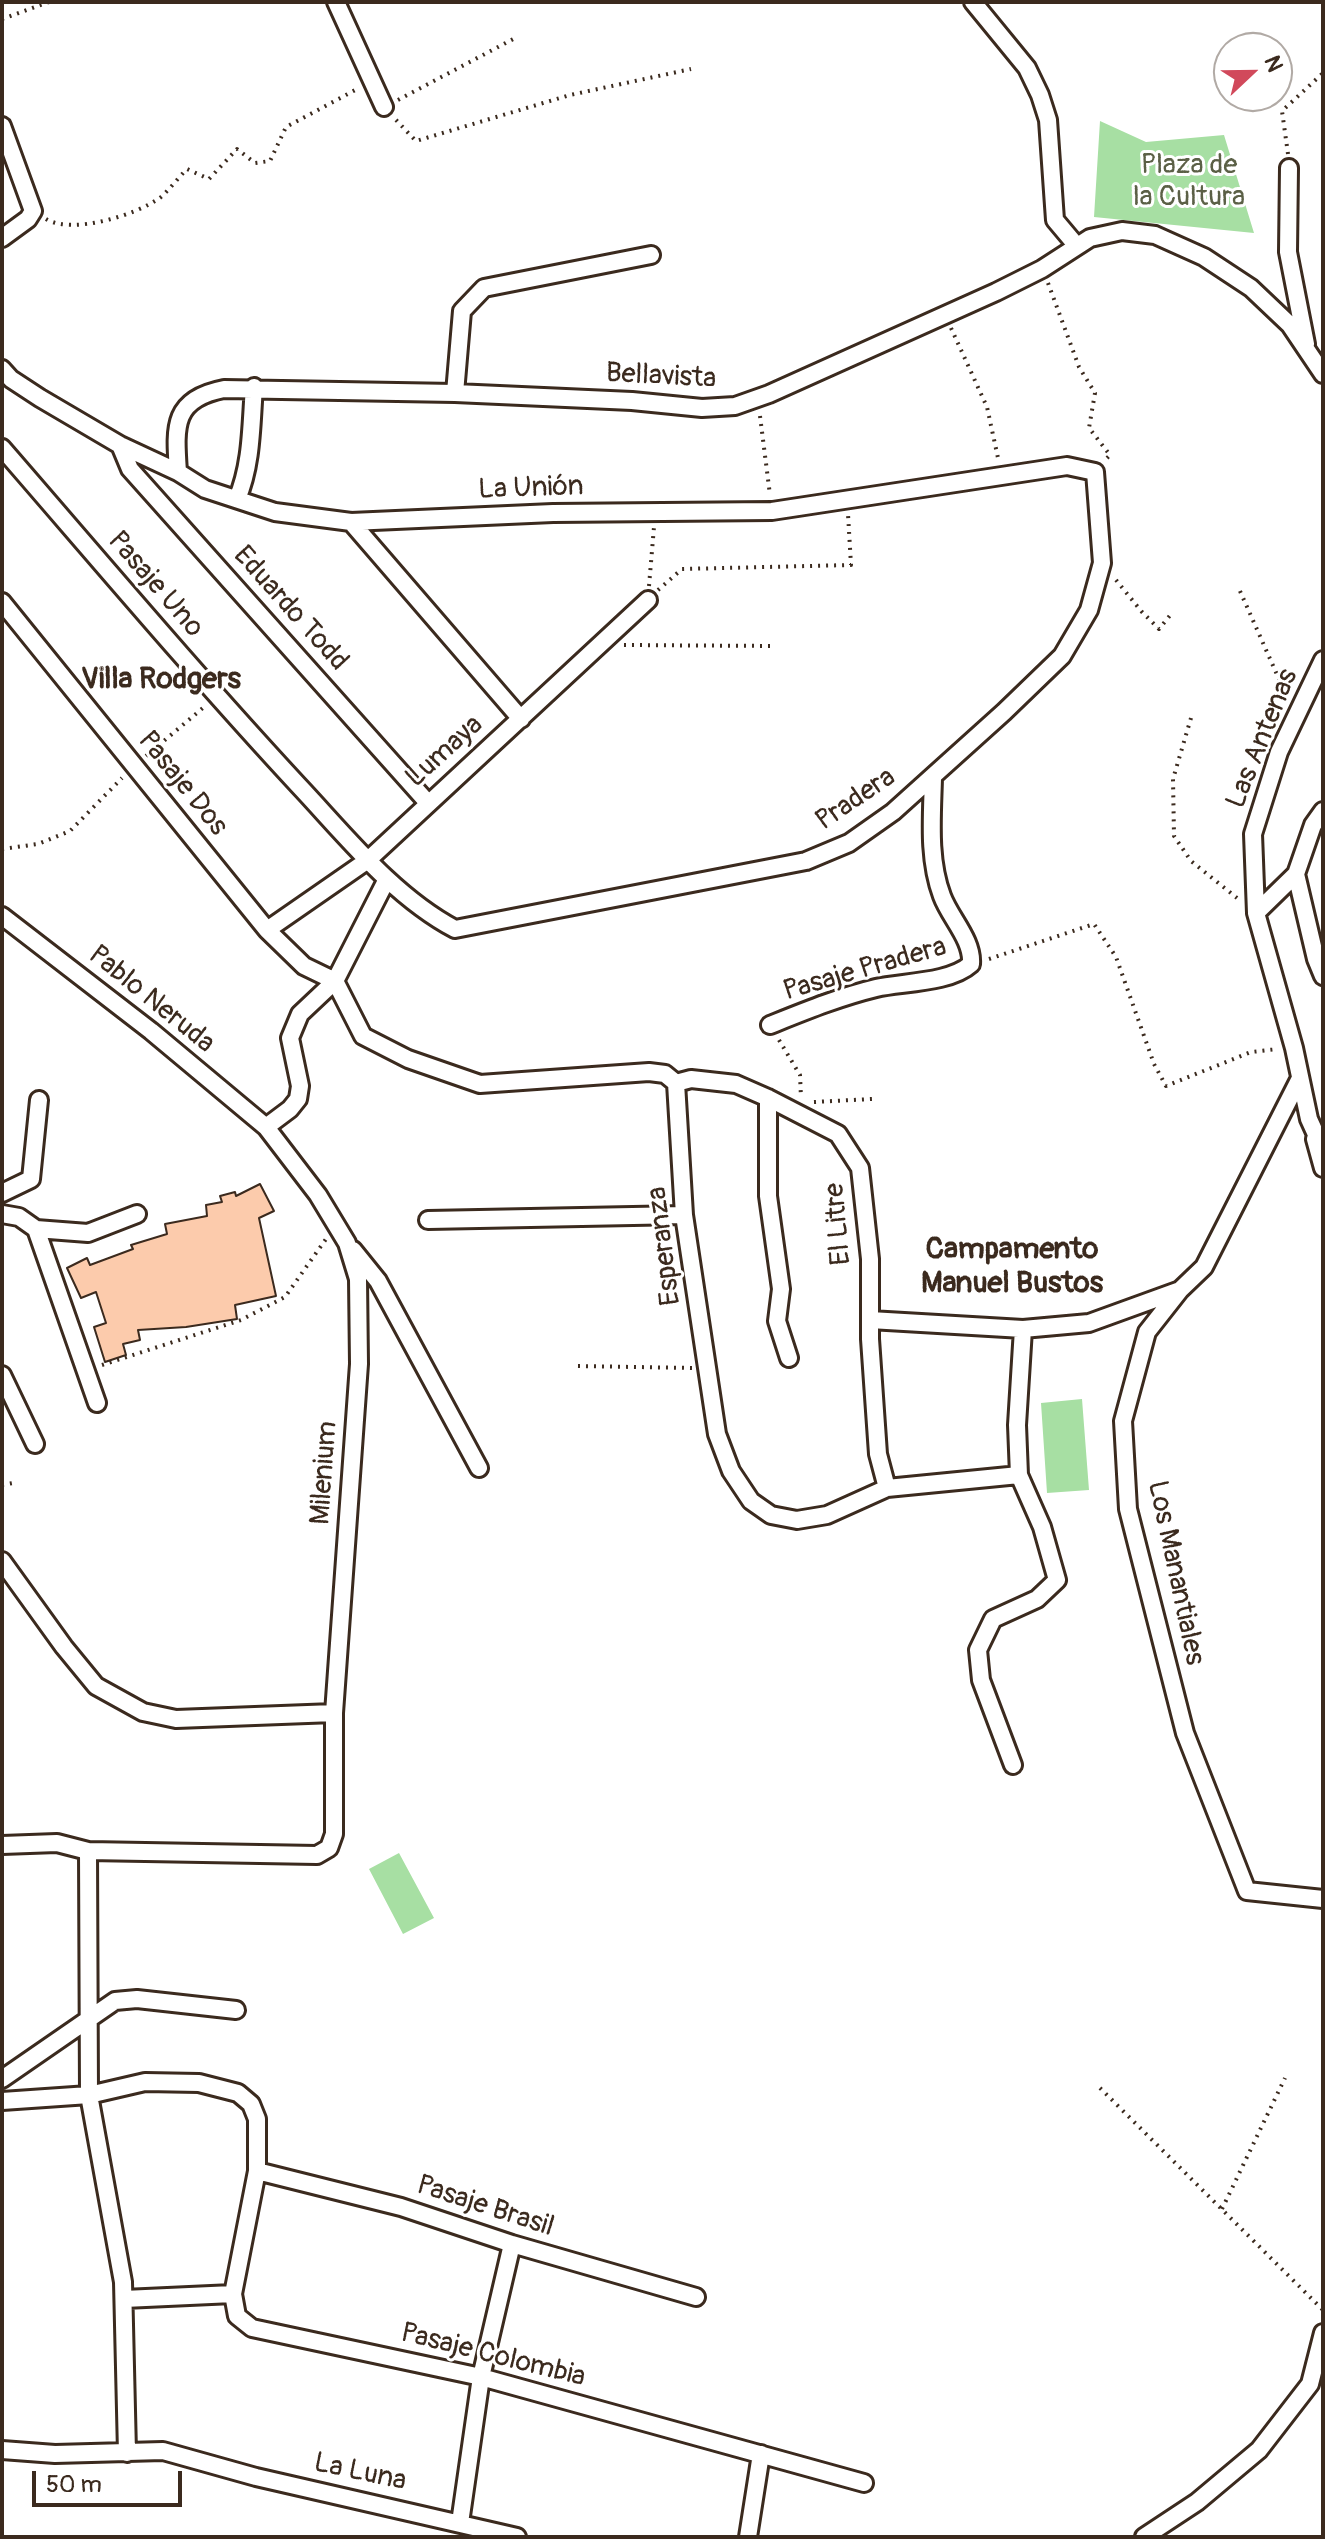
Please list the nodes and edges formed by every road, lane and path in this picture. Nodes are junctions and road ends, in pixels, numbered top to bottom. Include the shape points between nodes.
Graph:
1 (49, 2) edge
2 (336, 2) edge
3 (973, 2) edge
4 (2, 19) edge
5 (517, 37) dead end
6 (691, 69) dead end
7 (1323, 73) edge
8 (372, 81) junction
9 (384, 107) junction
10 (2, 126) edge
11 (1289, 168) joint
12 (33, 211) junction
13 (2, 238) edge
14 (1076, 245) junction
15 (651, 255) dead end
16 (1042, 269) junction
17 (946, 315) junction
18 (1307, 350) junction
19 (2, 369) edge
20 (1323, 374) edge
21 (254, 387) junction
22 (455, 393) junction
23 (757, 398) junction
24 (120, 445) junction
25 (2, 448) edge
26 (178, 472) junction
27 (1095, 472) junction
28 (1002, 476) junction
29 (237, 499) junction
30 (847, 500) junction
31 (772, 511) junction
32 (655, 512) junction
33 (351, 522) junction
34 (1102, 563) junction
35 (1240, 591) dead end
36 (648, 600) junction
37 (2, 602) edge
38 (1172, 613) dead end
39 (600, 645) junction
40 (773, 646) dead end
41 (1323, 660) edge
42 (216, 696) junction
43 (1191, 718) dead end
44 (1296, 718) junction
45 (521, 719) junction
46 (134, 766) junction
47 (933, 778) junction
48 (428, 803) junction
49 (1323, 811) edge
50 (4, 849) edge
51 (368, 860) junction
52 (1296, 874) junction
53 (387, 879) junction
54 (1256, 913) junction
55 (2, 916) edge
56 (267, 930) junction
57 (971, 964) junction
58 (1323, 976) edge
59 (335, 981) junction
60 (770, 1025) joint
61 (1294, 1048) junction
62 (1299, 1080) junction
63 (676, 1083) junction
64 (768, 1098) junction
65 (872, 1099) dead end
66 (39, 1100) dead end
67 (802, 1103) junction
68 (1309, 1119) junction
69 (266, 1127) junction
70 (1323, 1150) edge
71 (1323, 1168) edge
72 (2, 1193) edge
73 (2, 1214) edge
74 (137, 1214) dead end
75 (684, 1215) junction
76 (428, 1220) dead end
77 (336, 1225) junction
78 (36, 1229) junction
79 (347, 1243) junction
80 (1180, 1290) junction
81 (870, 1320) junction
82 (1023, 1329) junction
83 (789, 1358) dead end
84 (578, 1366) dead end
85 (707, 1368) junction
86 (85, 1371) junction
87 (2, 1375) edge
88 (97, 1403) dead end
89 (35, 1444) dead end
90 (479, 1468) dead end
91 (1019, 1475) junction
92 (13, 1483) dead end
93 (2, 1485) edge
94 (887, 1488) junction
95 (2, 1561) edge
96 (334, 1713) junction
97 (1013, 1765) dead end
98 (2, 1845) edge
99 (88, 1851) junction
100 (1323, 1899) edge
101 (236, 2010) dead end
102 (90, 2017) junction
103 (1285, 2078) dead end
104 (2, 2079) edge
105 (1100, 2088) dead end
106 (89, 2095) junction
107 (2, 2101) edge
108 (257, 2171) junction
109 (1222, 2209) junction
110 (512, 2244) junction
111 (233, 2294) junction
112 (696, 2297) dead end
113 (124, 2299) junction
114 (1323, 2310) edge
115 (1323, 2333) edge
116 (481, 2377) junction
117 (2, 2450) edge
118 (127, 2453) junction
119 (761, 2454) junction
120 (864, 2483) dead end
121 (460, 2523) junction
122 (497, 2535) edge
123 (517, 2537) edge
124 (748, 2537) edge
125 (1144, 2537) edge

1 - 4 path
2 - 8 street
3 - 14 street via 1027,68 1040,95 1048,120 1055,220
5 - 9 path
6 - 9 path via 570,95 416,141
7 - 11 path via 1282,111
8 - 9 street
8 - 12 path via 286,127 270,161 255,163 237,149 209,179 187,169 160,198 88,226 56,225
10 - 12 street
11 - 18 street via 1288,252
12 - 13 street
14 - 16 street, Bellavista
14 - 18 street via 1122,231 1155,235 1204,257 1251,288 1290,325
15 - 22 street via 484,288 462,311
16 - 17 street, Bellavista
16 - 27 path via 1079,367 1095,393 1089,428 1110,455
17 - 23 street, Bellavista
17 - 28 path via 987,407
18 - 20 street
19 - 24 street, La Unión
21 - 22 street, Bellavista
21 - 26 street, Bellavista via 205,392 190,401 181,412 176,439
21 - 29 street via 245,481
22 - 23 street, Bellavista via 702,408
23 - 31 path
24 - 26 street, La Unión
24 - 48 street, Eduardo Todd via 130,469
25 - 42 street, Pasaje Uno
26 - 29 street, La Unión via 205,489
27 - 28 street, La Unión via 1067,466
27 - 34 street, Pradera
28 - 30 street, La Unión
29 - 33 street, La Unión via 275,512
30 - 31 street, La Unión
30 - 36 path via 851,565 682,569
31 - 32 street, La Unión
32 - 33 street, La Unión
32 - 36 path
33 - 45 street
34 - 38 path via 1159,629
34 - 47 street, Pradera via 1089,610 1062,656
35 - 44 path
36 - 39 street, Lumaya
37 - 46 street, Pasaje Dos
39 - 40 path
39 - 45 street, Lumaya
41 - 44 street, Las Antenas
42 - 46 path
42 - 51 street, Pasaje Uno
43 - 54 path via 1173,779 1174,836 1191,861
44 - 54 street, Las Antenas via 1279,752 1253,834
45 - 48 street, Lumaya
46 - 50 path via 70,831 38,844
46 - 56 street, Pasaje Dos
47 - 53 street, Pradera via 849,843 806,861 455,929
47 - 57 street, Pasaje Pradera via 933,858 942,896 970,950
48 - 51 street, Lumaya
49 - 52 street
51 - 53 street, Pradera
51 - 56 street, Lumaya
52 - 54 street
52 - 58 street
53 - 59 street
54 - 61 street, Las Antenas
55 - 69 street, Pablo Neruda
56 - 59 street, Pasaje Dos via 304,966
57 - 60 street, Pasaje Pradera via 930,980 829,1001
57 - 61 path via 1094,924 1116,957 1166,1086 1251,1052
59 - 63 street via 363,1036 408,1059 480,1084 649,1072 665,1074
59 - 69 street via 300,1014 290,1038 298,1099
60 - 67 path via 800,1075
61 - 62 street, Las Antenas
62 - 68 street, Las Antenas
62 - 80 street, Los Manantiales via 1204,1267
63 - 64 street, El Litre via 691,1079 736,1084
63 - 75 street, Esperanza
64 - 67 path
64 - 81 street, El Litre via 838,1134 860,1168 870,1259
64 - 83 street via 768,1196 781,1289 777,1321
65 - 67 path
66 - 72 street via 31,1179
68 - 70 street, Las Antenas
68 - 71 street, Las Antenas
69 - 77 street, Milenium
73 - 78 street via 19,1217
74 - 78 street via 88,1233
75 - 76 street
75 - 85 street, Esperanza
77 - 79 street, Milenium
77 - 86 path via 285,1297 241,1320
78 - 86 street
79 - 90 street via 378,1281
79 - 96 street, Milenium via 358,1279 359,1364
80 - 82 street via 1089,1323
80 - 100 street, Los Manantiales via 1147,1332 1123,1421 1128,1509 1185,1733 1247,1891
81 - 82 street
81 - 94 street, El Litre via 878,1454
82 - 91 street
84 - 85 path
85 - 94 street, Esperanza via 717,1434 731,1471 751,1501 771,1515 797,1520 827,1515
86 - 88 street
87 - 89 street
91 - 94 street, Esperanza
91 - 97 street via 1057,1580 1037,1599 993,1619 978,1650 981,1680
92 - 93 path
95 - 96 street via 96,1686 143,1712 176,1719
96 - 99 street, Milenium via 334,1834 329,1848 317,1855
98 - 99 street via 57,1843
99 - 102 street
101 - 102 street via 137,1999 115,2001
102 - 104 street
102 - 106 street
103 - 109 path
105 - 109 path
106 - 107 street
106 - 108 street via 145,2082 199,2083 238,2093 251,2104 257,2119
106 - 113 street
108 - 110 street, Pasaje Brasil via 401,2207
108 - 111 street
109 - 114 path
110 - 112 street, Pasaje Brasil
110 - 116 street
111 - 113 street
111 - 116 street, Pasaje Colombia via 237,2316 252,2328
113 - 118 street
115 - 125 street via 1310,2384 1259,2450 1197,2502
116 - 119 street, Pasaje Colombia
116 - 121 street
117 - 118 street, La Luna
118 - 121 street, La Luna via 163,2451
119 - 120 street, Pasaje Colombia
119 - 124 street
121 - 122 street, La Luna
122 - 123 street, La Luna

